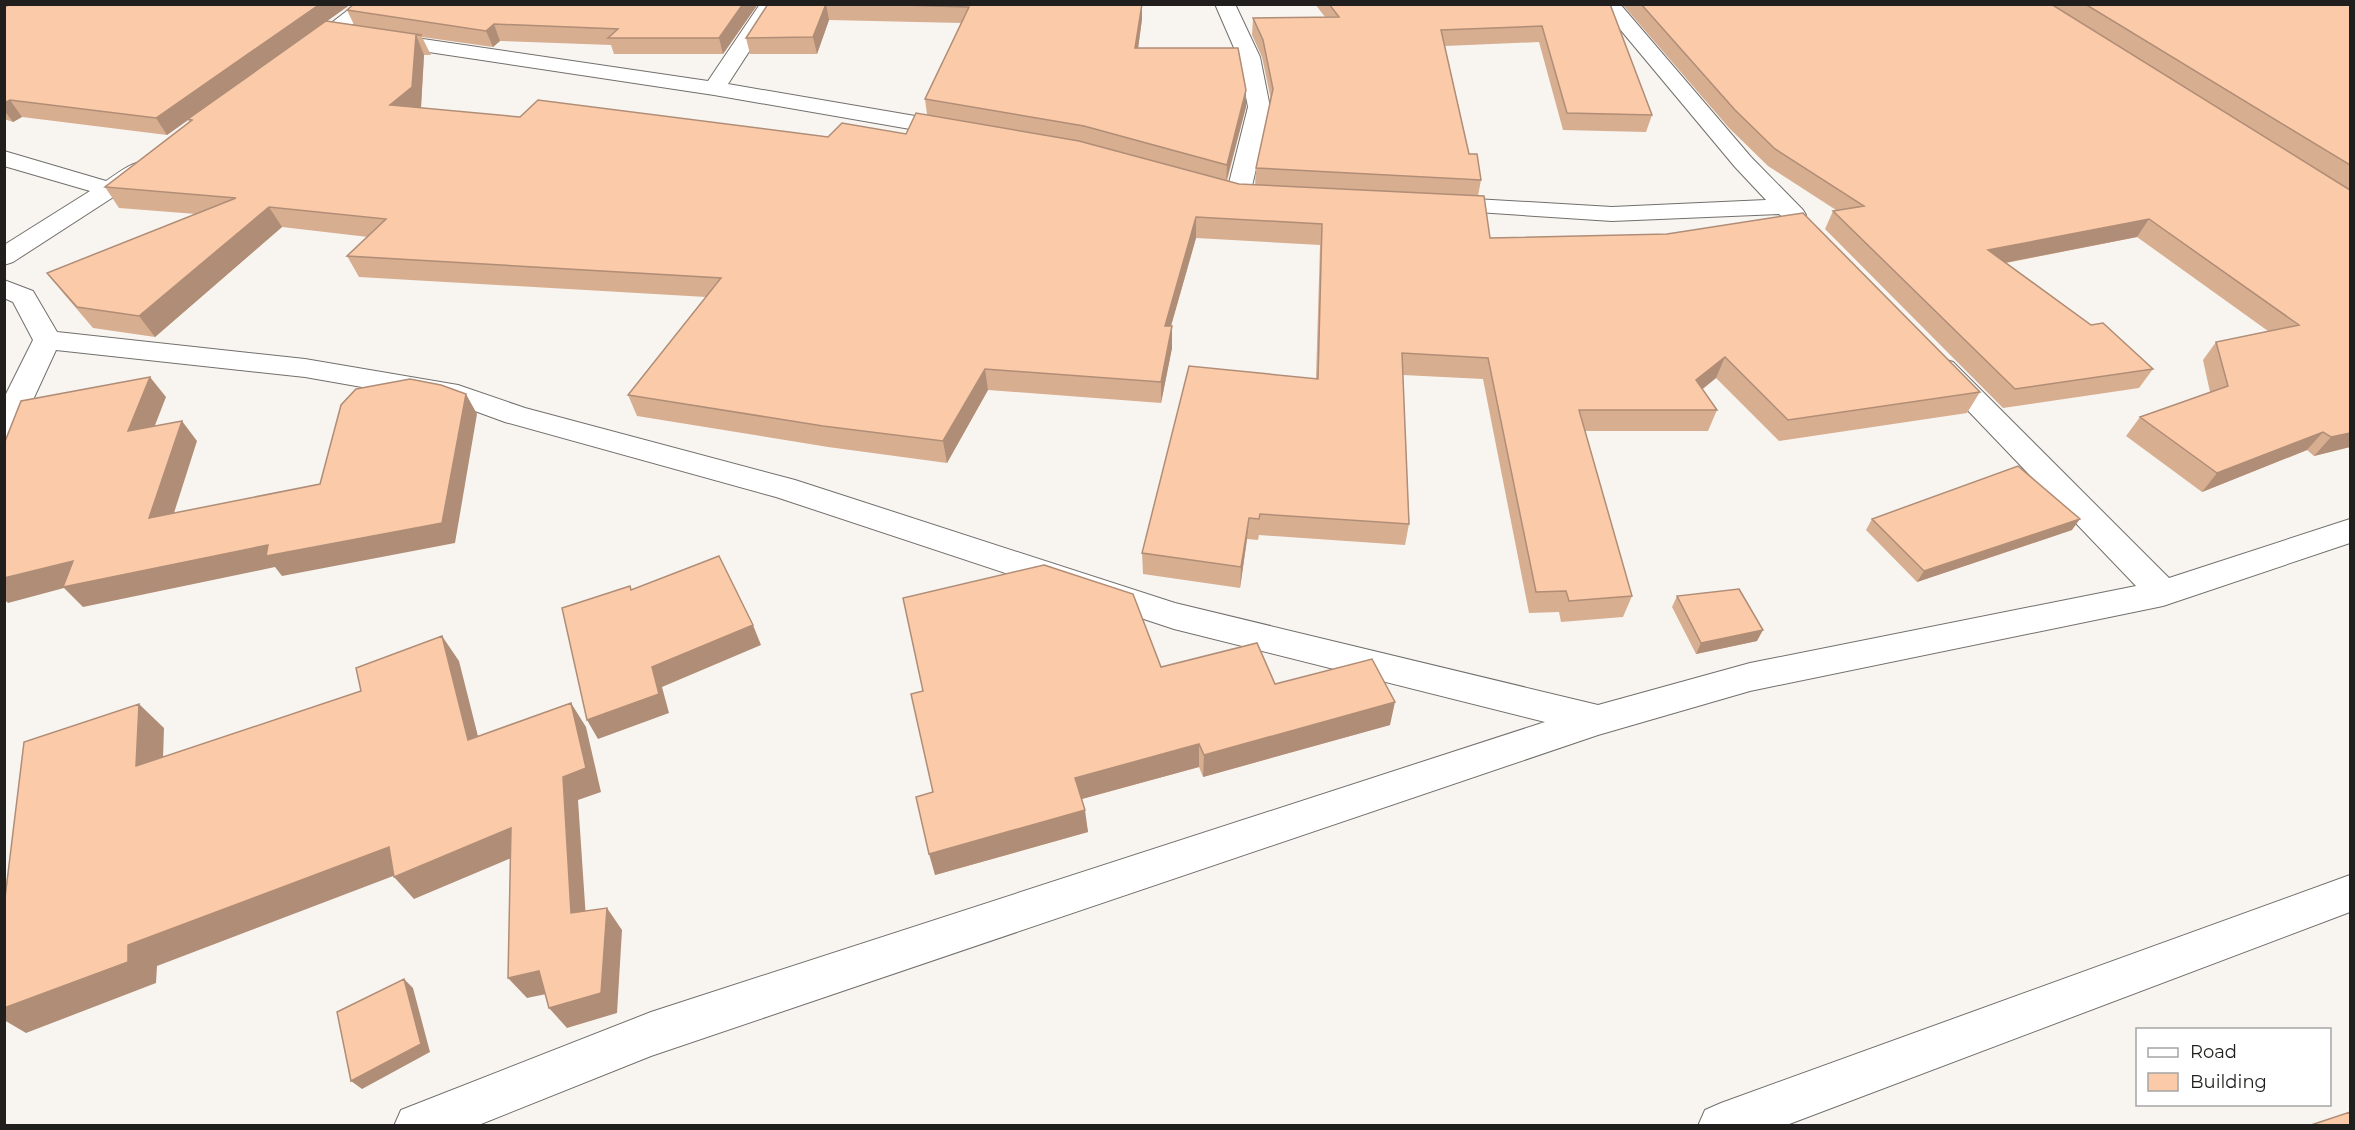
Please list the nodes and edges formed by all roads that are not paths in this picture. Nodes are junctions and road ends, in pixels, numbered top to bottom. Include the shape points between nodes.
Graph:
1 (369, 4) edge
2 (770, 4) edge
3 (1225, 4) edge
4 (1609, 4) edge
5 (333, 32) junction
6 (295, 59) edge
7 (714, 88) junction
8 (980, 134) edge
9 (159, 156) edge
10 (4, 158) edge
11 (111, 190) junction
12 (1261, 196) edge
13 (1424, 203) edge
14 (1786, 206) junction
15 (1810, 231) edge
16 (4, 257) edge
17 (11, 297) edge
18 (47, 340) junction
19 (1925, 349) edge
20 (4, 430) edge
21 (2350, 531) edge
22 (2163, 593) junction
23 (1598, 720) junction
24 (2350, 894) edge
25 (417, 1125) edge
26 (1721, 1125) edge

1 - 5 street
2 - 7 street
3 - 12 street via 1249,57 1259,107 1227,192
4 - 14 street via 1743,162
5 - 6 street
5 - 7 street
7 - 8 street
9 - 11 street
10 - 11 street
11 - 16 street
13 - 14 street via 1612,214
14 - 15 street
17 - 18 street
18 - 20 street
18 - 23 street via 305,368 458,394 515,415 784,488 1174,616
19 - 22 street
21 - 22 street
22 - 23 street via 1750,677
23 - 25 street via 651,1034
24 - 26 street

